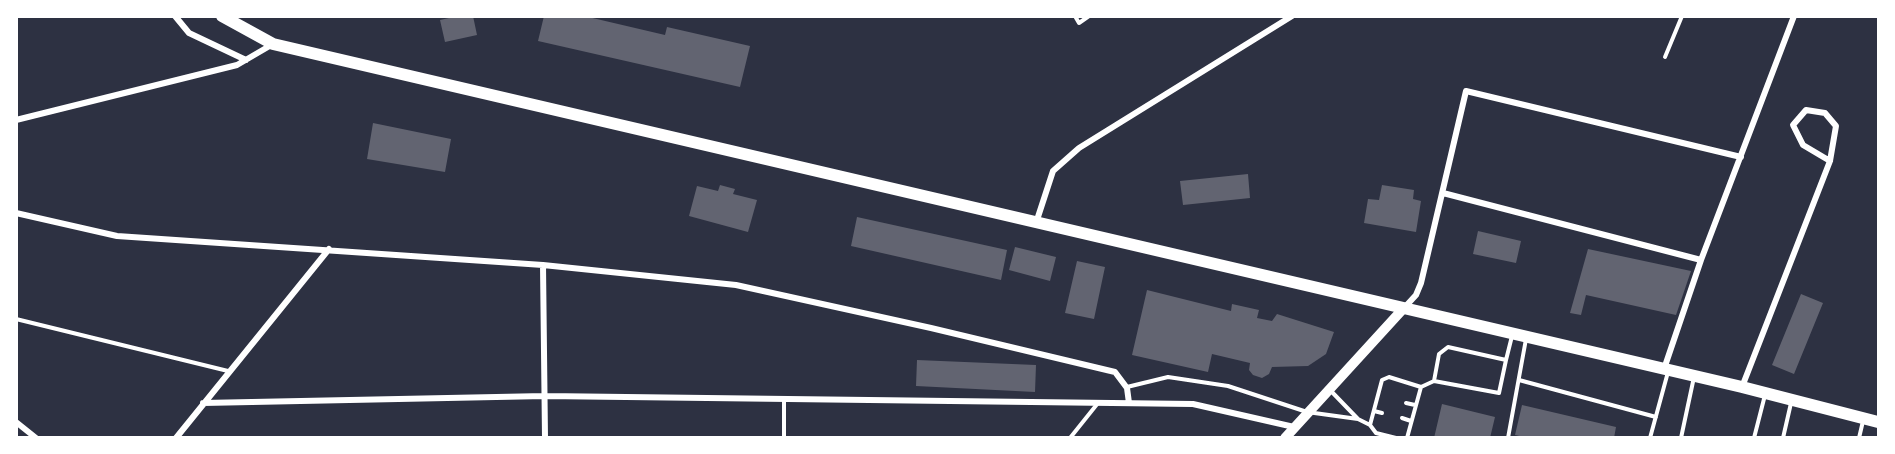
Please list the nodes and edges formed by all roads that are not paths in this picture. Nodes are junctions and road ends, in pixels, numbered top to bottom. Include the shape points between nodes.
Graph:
1 (175, 16) edge
2 (222, 16) edge
3 (1075, 16) edge
4 (1089, 16) edge
5 (1292, 16) edge
6 (1682, 16) edge
7 (1794, 16) edge
8 (273, 44) junction
9 (1665, 57) dead end
10 (246, 60) junction
11 (16, 120) edge
12 (1742, 157) junction
13 (1830, 161) junction
14 (1443, 193) junction
15 (16, 213) edge
16 (1036, 224) junction
17 (328, 249) junction
18 (1701, 260) junction
19 (543, 266) junction
20 (1402, 310) junction
21 (16, 319) edge
22 (1512, 335) junction
23 (1526, 338) junction
24 (1473, 353) junction
25 (1469, 357) dead end
26 (1506, 360) junction
27 (228, 370) junction
28 (1666, 370) junction
29 (1454, 375) dead end
30 (1694, 376) junction
31 (1471, 380) dead end
32 (1519, 380) junction
33 (1434, 381) junction
34 (1449, 381) junction
35 (1466, 386) junction
36 (1421, 387) junction
37 (1742, 387) junction
38 (1126, 388) junction
39 (1329, 389) junction
40 (1765, 393) junction
41 (545, 396) junction
42 (1377, 397) junction
43 (1385, 398) dead end
44 (784, 400) junction
45 (1791, 400) junction
46 (203, 403) junction
47 (1099, 403) junction
48 (1129, 403) junction
49 (1406, 403) dead end
50 (1414, 405) junction
51 (1374, 411) junction
52 (1307, 412) junction
53 (1382, 413) dead end
54 (1656, 417) junction
55 (1402, 418) dead end
56 (1863, 418) junction
57 (1358, 419) junction
58 (1411, 421) junction
59 (16, 422) edge
60 (1878, 422) edge
61 (1370, 425) junction
62 (1294, 427) junction
63 (36, 438) edge
64 (176, 438) edge
65 (545, 438) edge
66 (784, 438) edge
67 (1070, 438) edge
68 (1285, 438) edge
69 (1396, 438) edge
70 (1407, 438) edge
71 (1508, 438) edge
72 (1650, 438) edge
73 (1681, 438) edge
74 (1754, 438) edge
75 (1783, 438) edge
76 (1859, 438) edge

1 - 10 street via 189,33
2 - 8 main road
3 - 4 lane via 1079,23
5 - 16 street via 1079,148 1053,171
6 - 9 lane
7 - 12 street
8 - 10 street
8 - 16 main road
10 - 11 street
12 - 14 street via 1466,92
12 - 18 street
13 - 13 street via 1836,126 1825,113 1806,110 1793,125 1803,146
13 - 37 street
14 - 18 street
14 - 20 street via 1421,283
15 - 17 street via 117,236
16 - 20 main road
17 - 19 street
17 - 27 street
18 - 28 street
19 - 38 street via 736,285 1115,372
19 - 41 street
20 - 22 main road
20 - 39 main road
21 - 27 lane
22 - 23 main road
22 - 26 lane
23 - 28 main road
23 - 32 lane
24 - 25 lane
24 - 26 lane
24 - 33 lane via 1448,347 1439,354
26 - 35 lane via 1500,393
27 - 46 street
28 - 30 main road
28 - 54 lane
29 - 34 lane
30 - 37 main road
30 - 73 lane
31 - 35 lane
32 - 54 lane
32 - 71 lane
33 - 34 lane
33 - 36 lane
34 - 35 lane
36 - 42 lane via 1389,377 1382,380
36 - 50 lane
37 - 40 main road
38 - 48 street
38 - 52 lane via 1168,377 1228,386
39 - 52 main road
39 - 57 lane
40 - 45 main road
40 - 74 lane
41 - 44 street
41 - 46 street
41 - 65 street
42 - 43 lane
42 - 51 lane
44 - 47 street
44 - 66 lane
45 - 56 main road
45 - 75 lane
46 - 64 street
47 - 48 street
47 - 67 lane
48 - 62 street via 1193,404
49 - 50 lane
50 - 58 lane
51 - 53 lane
51 - 61 lane
52 - 57 lane
52 - 62 main road
54 - 72 lane
55 - 58 lane
56 - 60 main road
56 - 76 lane
57 - 61 lane
58 - 70 lane
59 - 63 street
61 - 69 lane via 1376,433
62 - 68 main road

